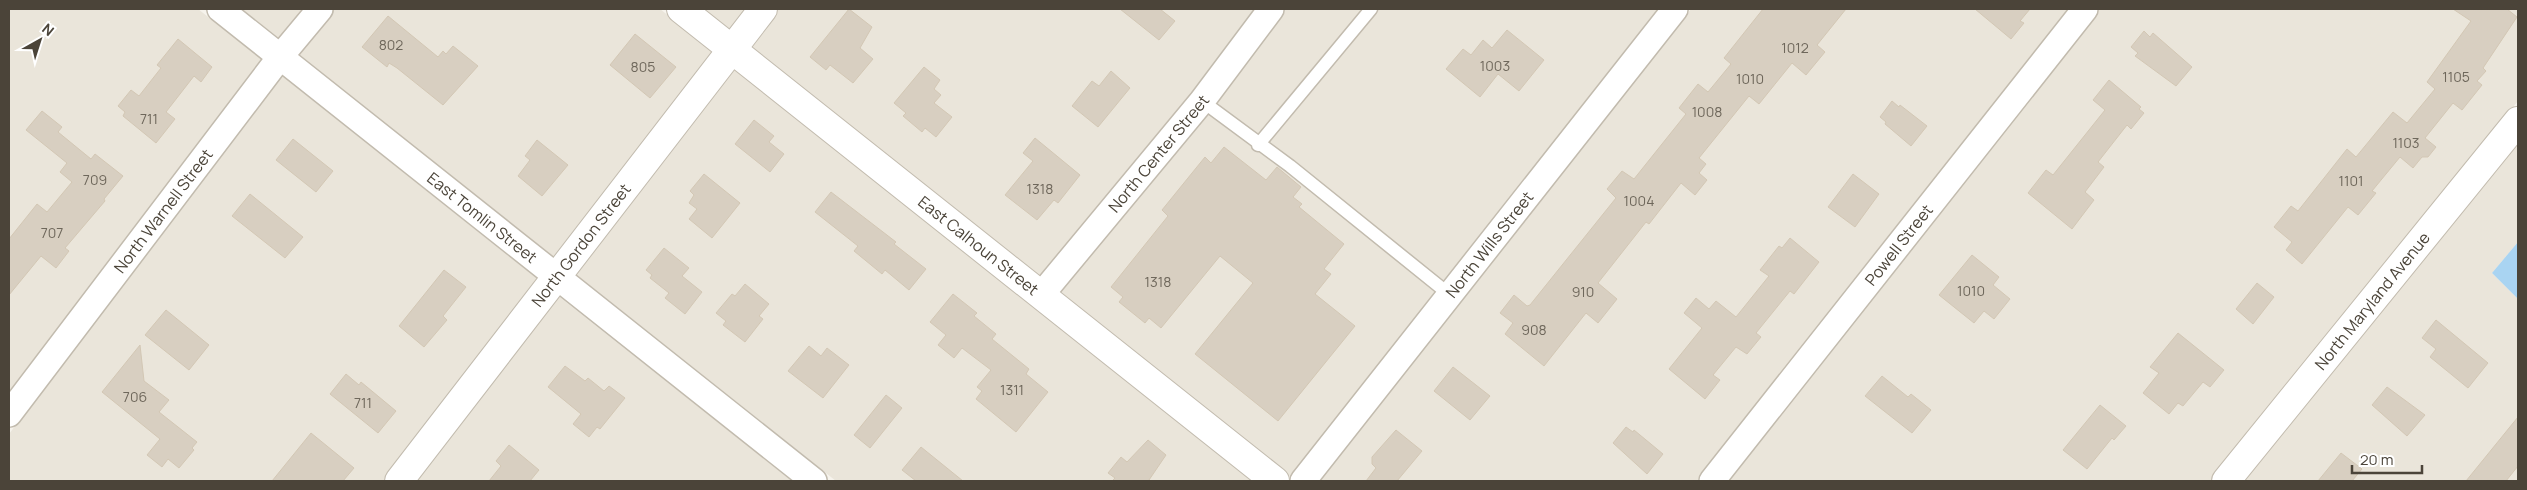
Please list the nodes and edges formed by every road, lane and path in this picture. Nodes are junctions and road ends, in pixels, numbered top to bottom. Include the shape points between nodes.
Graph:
1 (220, 9) edge
2 (320, 9) edge
3 (681, 9) edge
4 (763, 9) edge
5 (1271, 9) edge
6 (1371, 9) edge
7 (1675, 9) edge
8 (2085, 9) edge
9 (732, 49) junction
10 (280, 57) junction
11 (1202, 101) junction
12 (2518, 121) edge
13 (1258, 145) junction
14 (556, 277) junction
15 (1041, 295) junction
16 (1450, 295) junction
17 (9, 414) edge
18 (399, 481) edge
19 (814, 481) edge
20 (1275, 481) edge
21 (1304, 481) edge
22 (1712, 481) edge
23 (2226, 481) edge

1 - 10 street, East Tomlin Street
2 - 10 street, North Warnell Street
3 - 9 street, East Calhoun Street
4 - 9 street, North Gordon Street
5 - 11 street, North Center Street
6 - 13 lane
7 - 16 street, North Wills Street
8 - 22 street, Powell Street
9 - 14 street, North Gordon Street
9 - 15 street, East Calhoun Street
10 - 14 street, East Tomlin Street
10 - 17 street, North Warnell Street
11 - 13 lane
11 - 15 street, North Center Street
12 - 23 street, North Maryland Avenue
13 - 16 lane via 1290,166
14 - 18 street, North Gordon Street
14 - 19 street, East Tomlin Street
15 - 20 street, East Calhoun Street
16 - 21 street, North Wills Street

